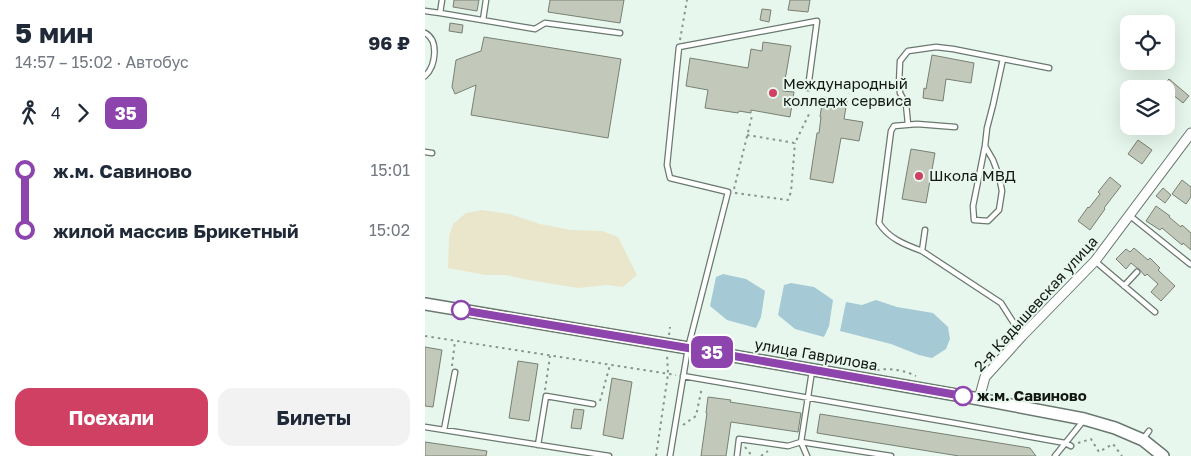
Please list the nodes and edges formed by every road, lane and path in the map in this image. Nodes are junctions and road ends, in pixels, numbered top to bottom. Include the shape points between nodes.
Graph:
1 (442, 0) edge
2 (486, 0) edge
3 (687, 0) edge
4 (425, 11) edge
5 (440, 14) junction
6 (483, 20) junction
7 (425, 33) edge
8 (620, 33) dead end
9 (679, 47) junction
10 (1003, 59) junction
11 (1049, 68) dead end
12 (425, 76) edge
13 (808, 88) dead end
14 (810, 112) dead end
15 (907, 124) junction
16 (955, 127) dead end
17 (1191, 133) edge
18 (747, 135) dead end
19 (795, 143) junction
20 (985, 146) junction
21 (425, 152) edge
22 (432, 153) dead end
23 (728, 192) junction
24 (1129, 215) junction
25 (925, 230) dead end
26 (922, 251) junction
27 (1095, 261) junction
28 (1190, 264) dead end
29 (1137, 272) dead end
30 (1124, 286) junction
31 (425, 304) edge
32 (1155, 312) dead end
33 (670, 327) dead end
34 (425, 336) edge
35 (1022, 336) junction
36 (455, 341) junction
37 (667, 344) junction
38 (688, 348) junction
39 (551, 356) junction
40 (610, 365) junction
41 (812, 370) junction
42 (455, 372) joint
43 (668, 374) junction
44 (683, 376) junction
45 (703, 380) junction
46 (546, 396) junction
47 (808, 398) junction
48 (979, 399) junction
49 (593, 404) joint
50 (1084, 419) junction
51 (425, 427) edge
52 (444, 430) junction
53 (674, 432) junction
54 (801, 442) junction
55 (1065, 443) junction
56 (538, 445) junction
57 (1071, 446) joint
58 (609, 456) edge
59 (656, 456) edge
60 (670, 456) edge
61 (737, 456) edge
62 (807, 456) edge
63 (891, 456) edge
64 (1055, 456) edge
65 (1123, 456) edge
66 (1163, 456) edge

1 - 5 lane
2 - 6 lane
3 - 9 path
4 - 5 lane
5 - 6 lane
6 - 8 lane via 535,28 545,23
7 - 12 lane via 433,39 435,48
9 - 13 lane via 817,21
9 - 23 lane via 667,165 670,178
10 - 11 lane
10 - 15 lane via 936,47 908,51 900,61 899,84 906,104
10 - 20 lane
14 - 19 path
15 - 16 lane
15 - 26 lane via 894,126 891,131 879,223 884,231 900,242
17 - 24 street, 2-я Кадышевская улица
18 - 19 path
19 - 23 path via 788,200
20 - 20 lane via 993,160 1002,191 999,210 988,221 974,220 973,206
21 - 22 lane
23 - 38 lane
24 - 27 street, 2-я Кадышевская улица
24 - 28 lane
25 - 26 lane
26 - 35 lane via 1001,303
27 - 30 lane
27 - 35 street, 2-я Кадышевская улица
29 - 30 lane
30 - 32 lane
31 - 37 street, улица Гаврилова
33 - 37 path
34 - 36 path
35 - 48 street, 2-я Кадышевская улица via 985,377
36 - 39 path
36 - 42 path via 451,367
37 - 38 street, улица Гаврилова
37 - 43 path
38 - 41 street, улица Гаврилова
38 - 44 lane
39 - 40 path
39 - 46 path
40 - 43 path
40 - 49 path via 599,403
41 - 47 lane
41 - 48 street, улица Гаврилова
42 - 52 lane
43 - 44 path
43 - 59 path
44 - 45 lane
44 - 53 lane
45 - 47 lane
45 - 53 path via 696,416
46 - 49 lane
46 - 56 lane
47 - 54 lane
47 - 55 lane
48 - 50 street, улица Гаврилова
50 - 55 lane
50 - 66 street, улица Гаврилова via 1146,435
51 - 52 lane
52 - 56 lane
53 - 60 lane
54 - 61 lane via 788,446 739,439
54 - 62 lane
54 - 63 lane
55 - 57 lane
55 - 64 lane
56 - 58 lane
57 - 65 path via 1091,439 1099,452 1113,444

